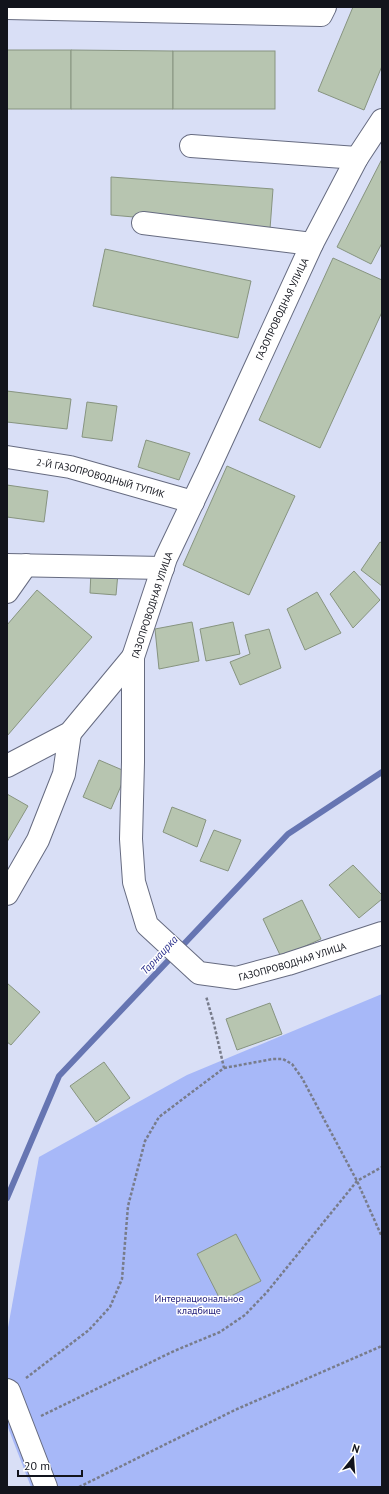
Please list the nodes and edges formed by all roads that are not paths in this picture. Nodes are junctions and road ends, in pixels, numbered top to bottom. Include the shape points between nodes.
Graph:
1 (325, 7) edge
2 (7, 8) edge
3 (382, 120) edge
4 (190, 146) dead end
5 (357, 158) junction
6 (143, 223) dead end
7 (312, 244) junction
8 (7, 457) edge
9 (193, 502) junction
10 (17, 565) edge
11 (163, 568) junction
12 (7, 592) edge
13 (133, 657) junction
14 (70, 733) junction
15 (7, 766) edge
16 (7, 894) edge
17 (382, 933) edge
18 (8, 1390) edge
19 (46, 1487) edge

1 - 2 street via 321,15
3 - 5 street, ГАЗОПРОВОДНАЯ УЛИЦА
4 - 5 street
5 - 7 street, ГАЗОПРОВОДНАЯ УЛИЦА
6 - 7 street
7 - 9 street, ГАЗОПРОВОДНАЯ УЛИЦА
8 - 9 street, 2-Й ГАЗОПРОВОДНЫЙ ТУПИК via 70,467
9 - 11 street, ГАЗОПРОВОДНАЯ УЛИЦА
10 - 11 street
10 - 12 street
11 - 13 street, ГАЗОПРОВОДНАЯ УЛИЦА
13 - 14 street
13 - 17 street, ГАЗОПРОВОДНАЯ УЛИЦА via 131,839 134,882 147,925 199,972 236,978
14 - 15 street
14 - 16 street via 64,774 38,840
18 - 19 street

